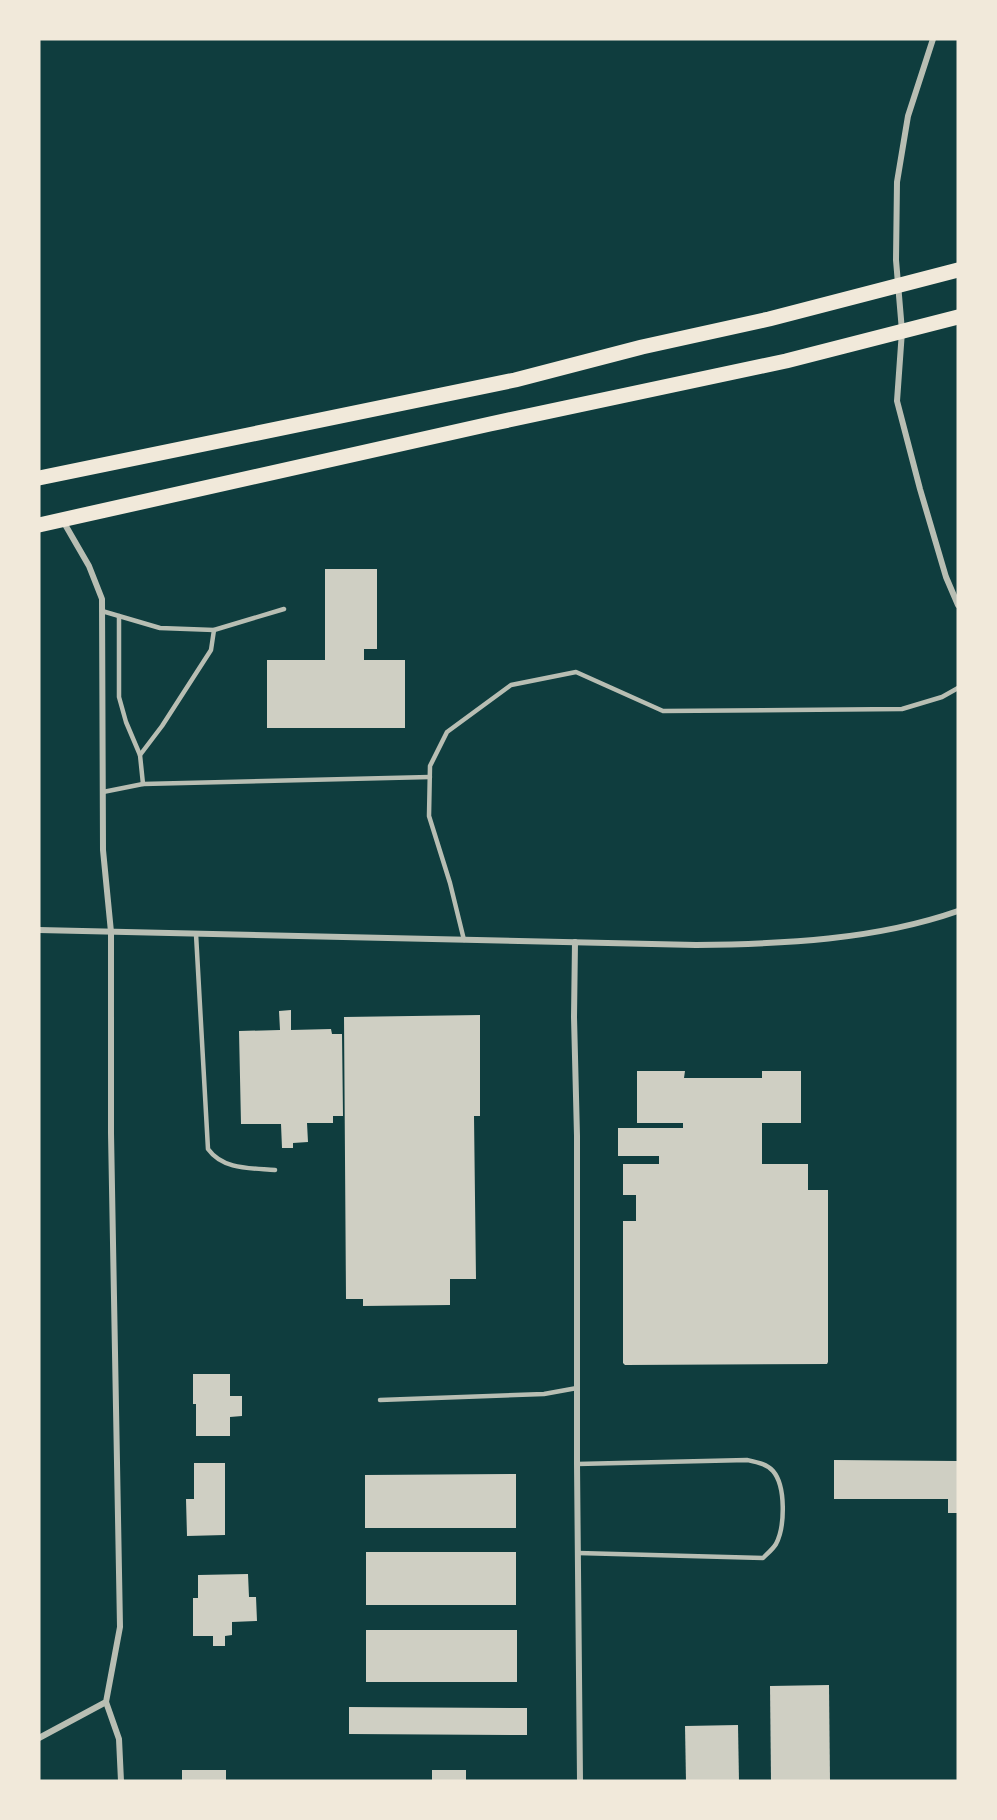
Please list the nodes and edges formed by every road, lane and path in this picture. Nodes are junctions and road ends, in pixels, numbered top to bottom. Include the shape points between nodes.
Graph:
1 (933, 39) edge
2 (958, 270) edge
3 (898, 286) junction
4 (958, 317) edge
5 (902, 331) junction
6 (39, 478) edge
7 (62, 520) junction
8 (39, 525) edge
9 (958, 605) edge
10 (284, 609) dead end
11 (102, 611) junction
12 (119, 616) junction
13 (214, 630) junction
14 (958, 687) edge
15 (140, 755) junction
16 (430, 777) junction
17 (143, 784) junction
18 (103, 792) junction
19 (958, 911) edge
20 (39, 930) edge
21 (111, 932) junction
22 (196, 934) junction
23 (464, 940) junction
24 (575, 942) junction
25 (275, 1170) dead end
26 (577, 1388) junction
27 (380, 1400) dead end
28 (577, 1464) junction
29 (578, 1553) junction
30 (106, 1702) junction
31 (39, 1738) edge
32 (121, 1781) edge
33 (580, 1781) edge

1 - 3 street via 908,116 897,182
2 - 3 main road
3 - 5 street
3 - 6 main road via 515,380
4 - 5 main road
5 - 7 main road via 786,361
5 - 9 street via 897,401 946,577
7 - 8 main road
7 - 11 street via 89,566 102,599
10 - 13 lane
11 - 12 lane
11 - 18 street
12 - 13 lane via 160,628
12 - 15 lane via 119,697
13 - 15 lane via 211,650
14 - 16 lane via 942,697 902,709 663,711 576,672 511,686 447,732 430,766
15 - 17 lane
16 - 17 lane
16 - 23 lane via 429,816
17 - 18 lane
18 - 21 street via 103,850
19 - 24 street via 862,934 749,944
20 - 21 street
21 - 22 street
21 - 30 street via 120,1627
22 - 23 street
22 - 25 lane via 208,1149 214,1158 235,1167
23 - 24 street
24 - 26 street
26 - 27 lane via 544,1394
26 - 28 street
28 - 29 street
28 - 29 lane via 747,1460 771,1469 780,1480 783,1519 775,1546 763,1558
29 - 33 street
30 - 31 street
30 - 32 street via 119,1739

